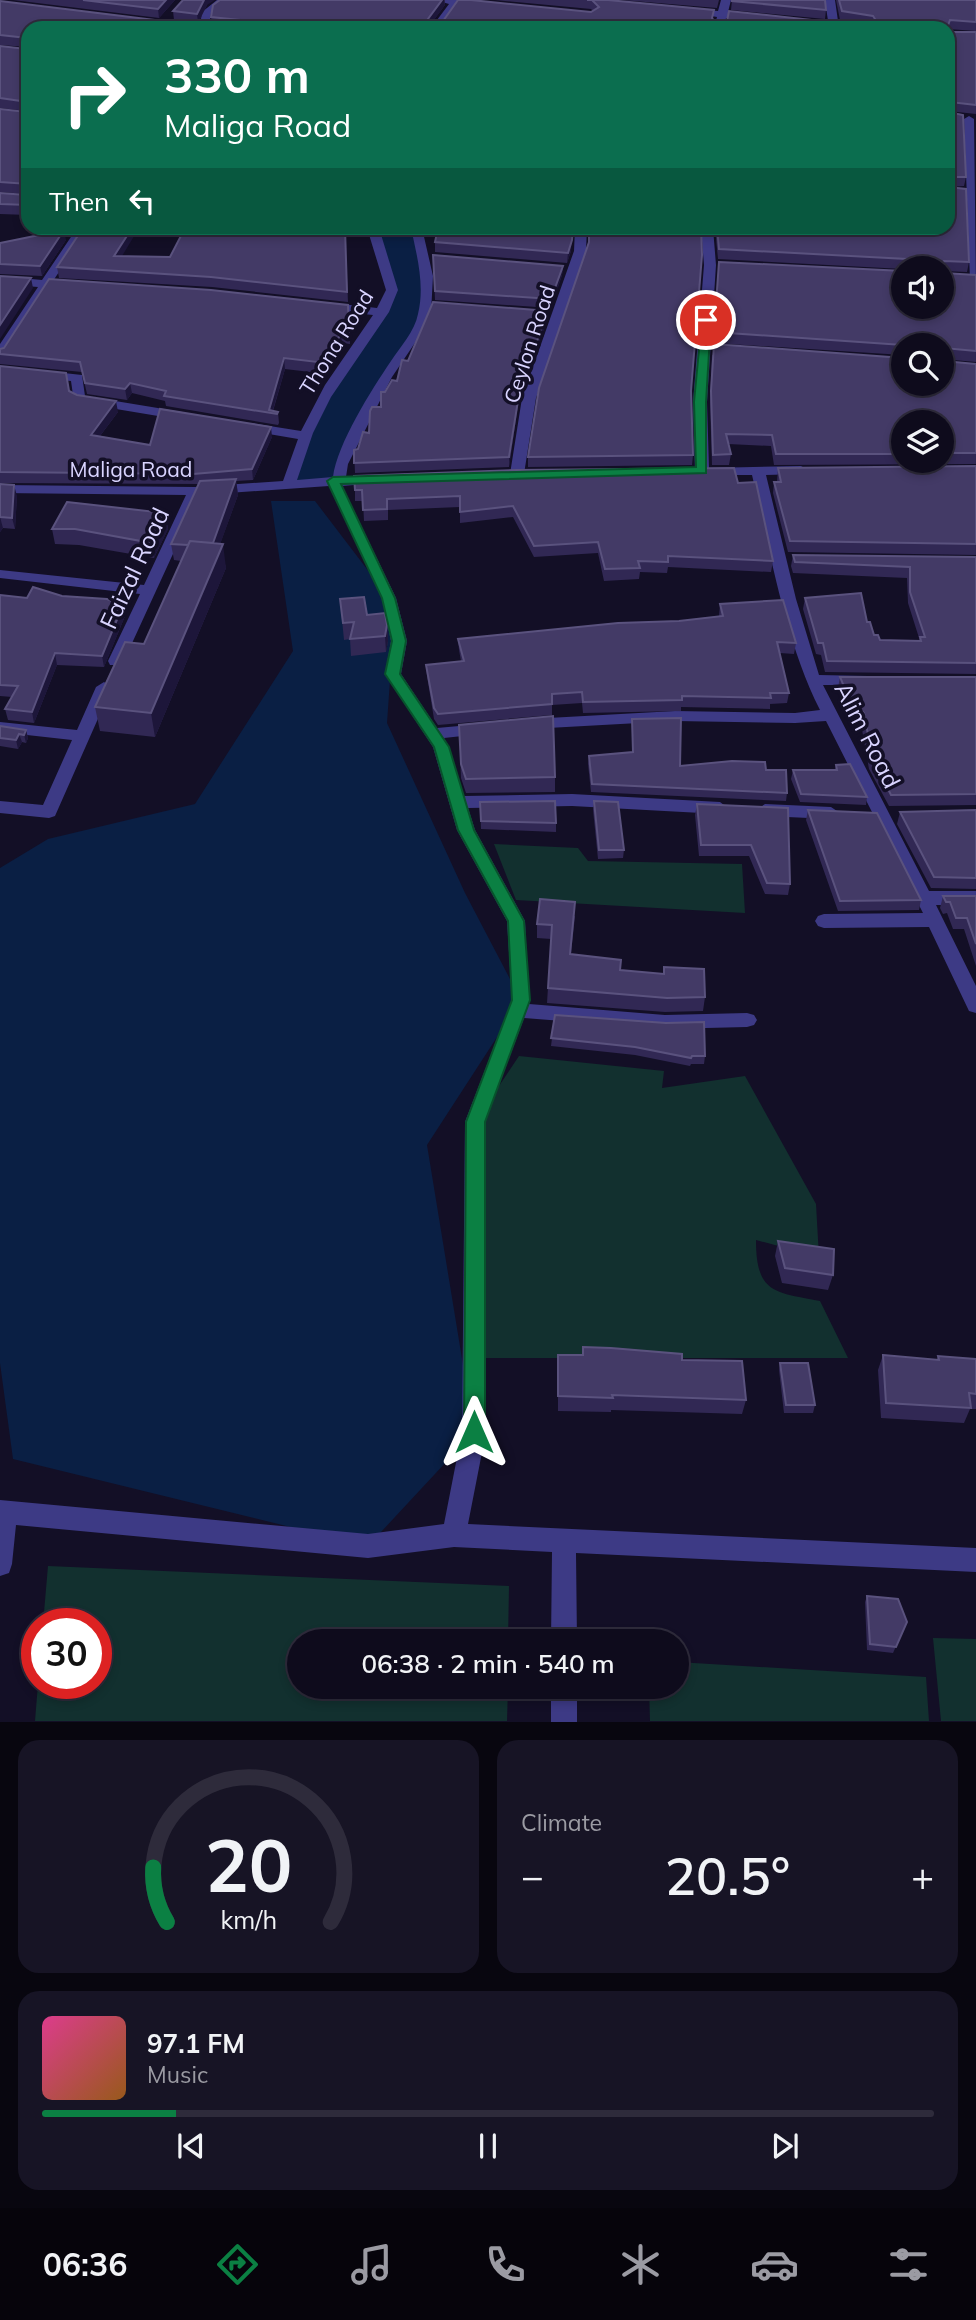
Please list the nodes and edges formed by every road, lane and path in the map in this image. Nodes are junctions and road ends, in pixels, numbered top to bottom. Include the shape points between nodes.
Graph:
1 (223, 0) edge
2 (726, 0) edge
3 (830, 0) edge
4 (447, 1) edge
5 (496, 6) edge
6 (684, 11) edge
7 (171, 14) edge
8 (722, 15) junction
9 (758, 18) edge
10 (166, 21) edge
11 (205, 21) edge
12 (439, 21) edge
13 (721, 21) edge
14 (836, 21) edge
15 (968, 119) edge
16 (969, 193) edge
17 (77, 235) edge
18 (375, 235) edge
19 (420, 235) edge
20 (581, 235) edge
21 (709, 235) edge
22 (560, 268) edge
23 (574, 270) junction
24 (973, 279) edge
25 (0, 280) edge
26 (45, 285) junction
27 (87, 287) edge
28 (317, 305) edge
29 (383, 312) junction
30 (704, 348) junction
31 (718, 348) edge
32 (0, 354) edge
33 (0, 370) edge
34 (198, 419) edge
35 (238, 425) edge
36 (304, 436) junction
37 (758, 470) junction
38 (812, 470) edge
39 (517, 474) edge
40 (394, 479) edge
41 (336, 481) junction
42 (289, 484) junction
43 (0, 489) edge
44 (195, 491) junction
45 (0, 574) edge
46 (149, 590) junction
47 (813, 680) junction
48 (881, 680) edge
49 (829, 715) junction
50 (519, 725) edge
51 (0, 727) edge
52 (493, 727) edge
53 (432, 734) junction
54 (82, 736) junction
55 (457, 802) junction
56 (0, 807) edge
57 (867, 814) junction
58 (904, 814) edge
59 (925, 898) junction
60 (976, 898) edge
61 (936, 920) junction
62 (824, 921) dead end
63 (976, 1006) edge
64 (517, 1010) junction
65 (747, 1020) dead end
66 (3, 1513) edge
67 (454, 1535) junction
68 (564, 1540) junction
69 (976, 1560) edge
70 (0, 1564) edge
71 (564, 1629) edge
72 (564, 1699) edge
73 (564, 1721) edge

1 - 11 street via 207,12
2 - 8 street
3 - 14 street
4 - 5 street
4 - 12 street
6 - 8 street
7 - 10 street
8 - 9 street
8 - 13 street
15 - 16 street
16 - 24 street
17 - 26 street
18 - 29 street, Thona Road via 393,290
19 - 41 street via 430,258 426,276 431,305 386,377
20 - 23 street, Ceylon Road
21 - 30 street via 716,265
22 - 23 street
23 - 39 street, Ceylon Road via 551,315 528,398
25 - 26 street
26 - 27 street
26 - 32 street
28 - 29 street
29 - 36 street, Thona Road via 330,387
30 - 31 street
30 - 37 street via 695,471
33 - 34 street via 77,378 79,399
35 - 36 street
36 - 42 street, Thona Road
37 - 38 street
37 - 47 street, Alim Road via 786,559
40 - 41 street, Maliga Road
41 - 42 street, Maliga Road
41 - 53 street via 389,598 399,641 393,674
42 - 44 street, Maliga Road
43 - 44 street, Maliga Road
44 - 46 street, Faizal Road
45 - 46 street
46 - 54 street, Faizal Road
47 - 48 street
47 - 49 street, Alim Road
49 - 50 street via 675,716
49 - 57 street, Alim Road
51 - 54 street
52 - 53 street
53 - 55 street via 441,747
54 - 56 street, Faizal Road via 49,812
55 - 57 street via 572,800
55 - 64 street via 466,830 516,921 521,1000
57 - 58 street
57 - 59 street, Alim Road
59 - 60 street
59 - 61 street, Alim Road
61 - 62 street
61 - 63 street, Alim Road
64 - 65 street via 665,1022
64 - 67 street via 475,1122 474,1432
66 - 67 street via 368,1546
66 - 70 street
67 - 68 street
68 - 69 street
68 - 71 street
72 - 73 street

